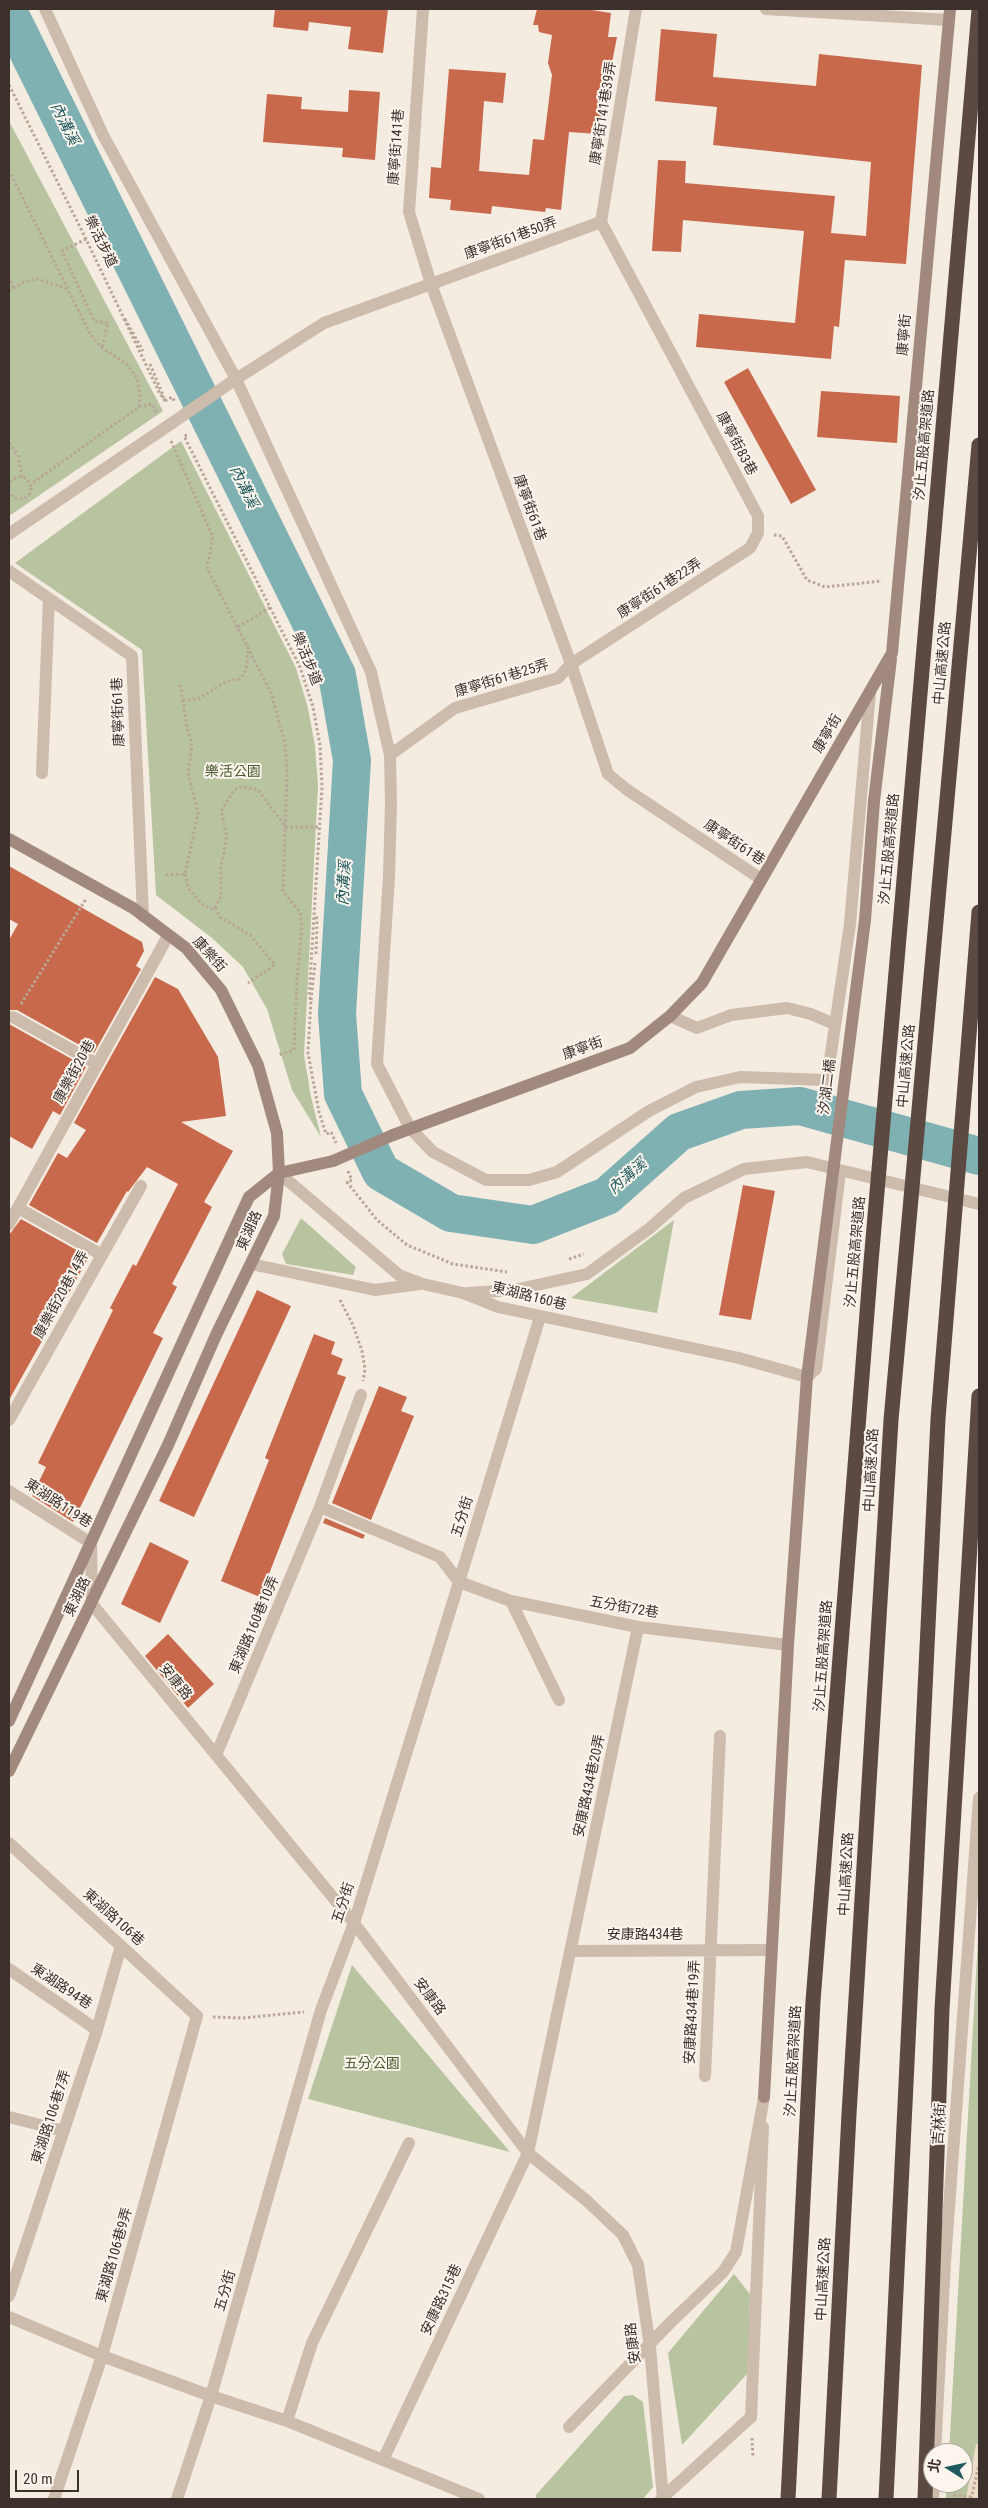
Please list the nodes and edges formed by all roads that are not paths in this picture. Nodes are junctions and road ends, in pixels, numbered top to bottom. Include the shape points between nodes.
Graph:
1 (45, 9) edge
2 (423, 9) edge
3 (636, 9) edge
4 (766, 9) edge
5 (979, 10) edge
6 (949, 14) edge
7 (601, 222) junction
8 (431, 284) junction
9 (236, 379) junction
10 (979, 445) edge
11 (758, 533) joint
12 (9, 534) edge
13 (9, 571) edge
14 (49, 599) junction
15 (892, 653) junction
16 (571, 664) junction
17 (870, 692) junction
18 (390, 755) junction
19 (42, 773) dead end
20 (9, 839) edge
21 (761, 879) junction
22 (979, 912) edge
23 (143, 916) junction
24 (168, 936) junction
25 (670, 1016) junction
26 (13, 1017) road end
27 (834, 1024) junction
28 (97, 1064) junction
29 (410, 1128) junction
30 (840, 1172) junction
31 (279, 1173) junction
32 (141, 1186) dead end
33 (979, 1204) edge
34 (18, 1208) junction
35 (9, 1224) edge
36 (102, 1255) junction
37 (251, 1264) junction
38 (423, 1284) junction
39 (463, 1293) junction
40 (540, 1317) junction
41 (807, 1377) junction
42 (361, 1395) road end
43 (979, 1396) edge
44 (9, 1420) edge
45 (9, 1490) edge
46 (320, 1507) junction
47 (91, 1543) junction
48 (459, 1582) junction
49 (511, 1601) junction
50 (92, 1604) junction
51 (638, 1627) junction
52 (788, 1645) junction
53 (559, 1700) dead end
54 (9, 1721) edge
55 (720, 1736) dead end
56 (216, 1755) junction
57 (9, 1771) edge
58 (979, 1798) edge
59 (9, 1843) edge
60 (354, 1922) junction
61 (121, 1946) junction
62 (712, 1950) junction
63 (772, 1950) junction
64 (571, 1951) junction
65 (9, 1969) edge
66 (197, 2016) joint
67 (97, 2030) junction
68 (705, 2076) dead end
69 (764, 2097) junction
70 (9, 2117) edge
71 (64, 2131) junction
72 (409, 2143) dead end
73 (528, 2152) junction
74 (9, 2296) edge
75 (9, 2317) edge
76 (650, 2346) junction
77 (102, 2356) junction
78 (211, 2396) junction
79 (287, 2420) junction
80 (569, 2427) dead end
81 (936, 2443) edge
82 (383, 2460) junction
83 (662, 2498) edge
84 (54, 2499) edge
85 (177, 2499) edge
86 (479, 2499) edge
87 (788, 2499) edge
88 (829, 2499) edge
89 (886, 2499) edge
90 (925, 2499) edge

1 - 9 street via 103,135
2 - 8 street, 康寧街141巷 via 409,212
3 - 7 street, 康寧街141巷39弄
4 - 6 street
5 - 87 highway, 汐止五股高架道路, bridge via 871,1262 816,1962
6 - 15 street, 康寧街
7 - 8 street, 康寧街61巷50弄
7 - 11 street, 康寧街83巷 via 758,516
8 - 9 street via 324,323
8 - 16 street, 康寧街61巷
9 - 12 street, bridge
9 - 18 street via 371,672
10 - 88 highway, 中山高速公路, bridge via 891,1420
11 - 16 street, 康寧街61巷22弄 via 750,548
13 - 14 street, 康寧街61巷
14 - 19 street
14 - 23 street, 康寧街61巷 via 132,656
15 - 17 street, 康寧街
15 - 41 street, 汐湖二橋, bridge via 874,800 865,920
16 - 18 street, 康寧街61巷25弄 via 558,678 455,708
16 - 21 street, 康寧街61巷 via 608,774
17 - 21 street, 康寧街
17 - 27 street via 850,924
18 - 29 street via 389,876 377,1064
20 - 23 street, 康樂街
21 - 25 street, 康寧街 via 702,983
22 - 89 highway, bridge via 938,1420
23 - 24 street, 康樂街
24 - 28 street, 康樂街20巷
24 - 31 street, 康樂街 via 186,948 221,990 258,1065 277,1133
25 - 27 street via 697,1028 731,1015 787,1008
25 - 29 street, 康寧街 via 630,1048
26 - 28 street
27 - 29 street via 827,1080 740,1077 696,1087 649,1111 557,1172 529,1180 486,1180 433,1152
28 - 34 street, 康樂街20巷
29 - 31 street, 康寧街, bridge via 333,1160
30 - 33 street
30 - 39 street via 807,1162 744,1169 684,1198 650,1228 587,1274 514,1290
30 - 41 street via 816,1369
31 - 37 street, 東湖路 via 274,1216
31 - 38 street, 東湖路160巷 via 376,1258 399,1275
31 - 47 street, 東湖路 via 249,1197
32 - 36 street, 康樂街20巷14弄
34 - 35 street, 康樂街20巷
34 - 36 street
36 - 44 street, 康樂街20巷14弄
37 - 38 street via 375,1290
37 - 50 street, 東湖路
38 - 39 street, 東湖路160巷
39 - 40 street, 東湖路160巷 via 498,1307
40 - 41 street, 東湖路160巷 via 620,1331
40 - 48 street, 五分街
41 - 52 street, 汐湖二橋
42 - 46 street, 東湖路160巷10弄
43 - 90 highway, bridge via 942,2009
45 - 47 street, 東湖路119巷
46 - 48 street via 440,1557
46 - 56 street, 東湖路160巷10弄
47 - 50 street
47 - 54 street, 東湖路
48 - 49 street, 五分街72巷
48 - 60 street, 五分街
49 - 51 street, 五分街72巷
49 - 53 street
50 - 56 street, 安康路
50 - 57 street, 東湖路
51 - 52 street, 五分街72巷
51 - 64 street, 安康路434巷20弄
52 - 63 street, 汐湖二橋
55 - 62 street
56 - 60 street, 安康路
58 - 81 street, 吉林街 via 945,2262
59 - 61 street, 東湖路106巷
60 - 73 street, 安康路
60 - 78 street, 五分街 via 321,2010
61 - 66 street, 東湖路106巷
61 - 67 street, 東湖路106巷7弄
62 - 63 street, 安康路434巷
62 - 64 street, 安康路434巷
62 - 68 street, 安康路434巷19弄
63 - 69 street, 汐湖二橋
64 - 73 street
65 - 67 street, 東湖路94巷
66 - 77 street, 東湖路106巷9弄
67 - 71 street, 東湖路106巷7弄
69 - 76 street via 736,2252 723,2272
69 - 83 street via 751,2417
70 - 71 street
71 - 74 street, 東湖路106巷7弄
72 - 79 street via 312,2343
73 - 76 street, 安康路 via 623,2235 638,2264
73 - 82 street, 安康路315巷
75 - 77 street
76 - 80 street
76 - 83 street, 安康路
77 - 78 street
77 - 84 street, 東湖路106巷9弄
78 - 79 street
78 - 85 street, 五分街
79 - 82 street
82 - 86 street

